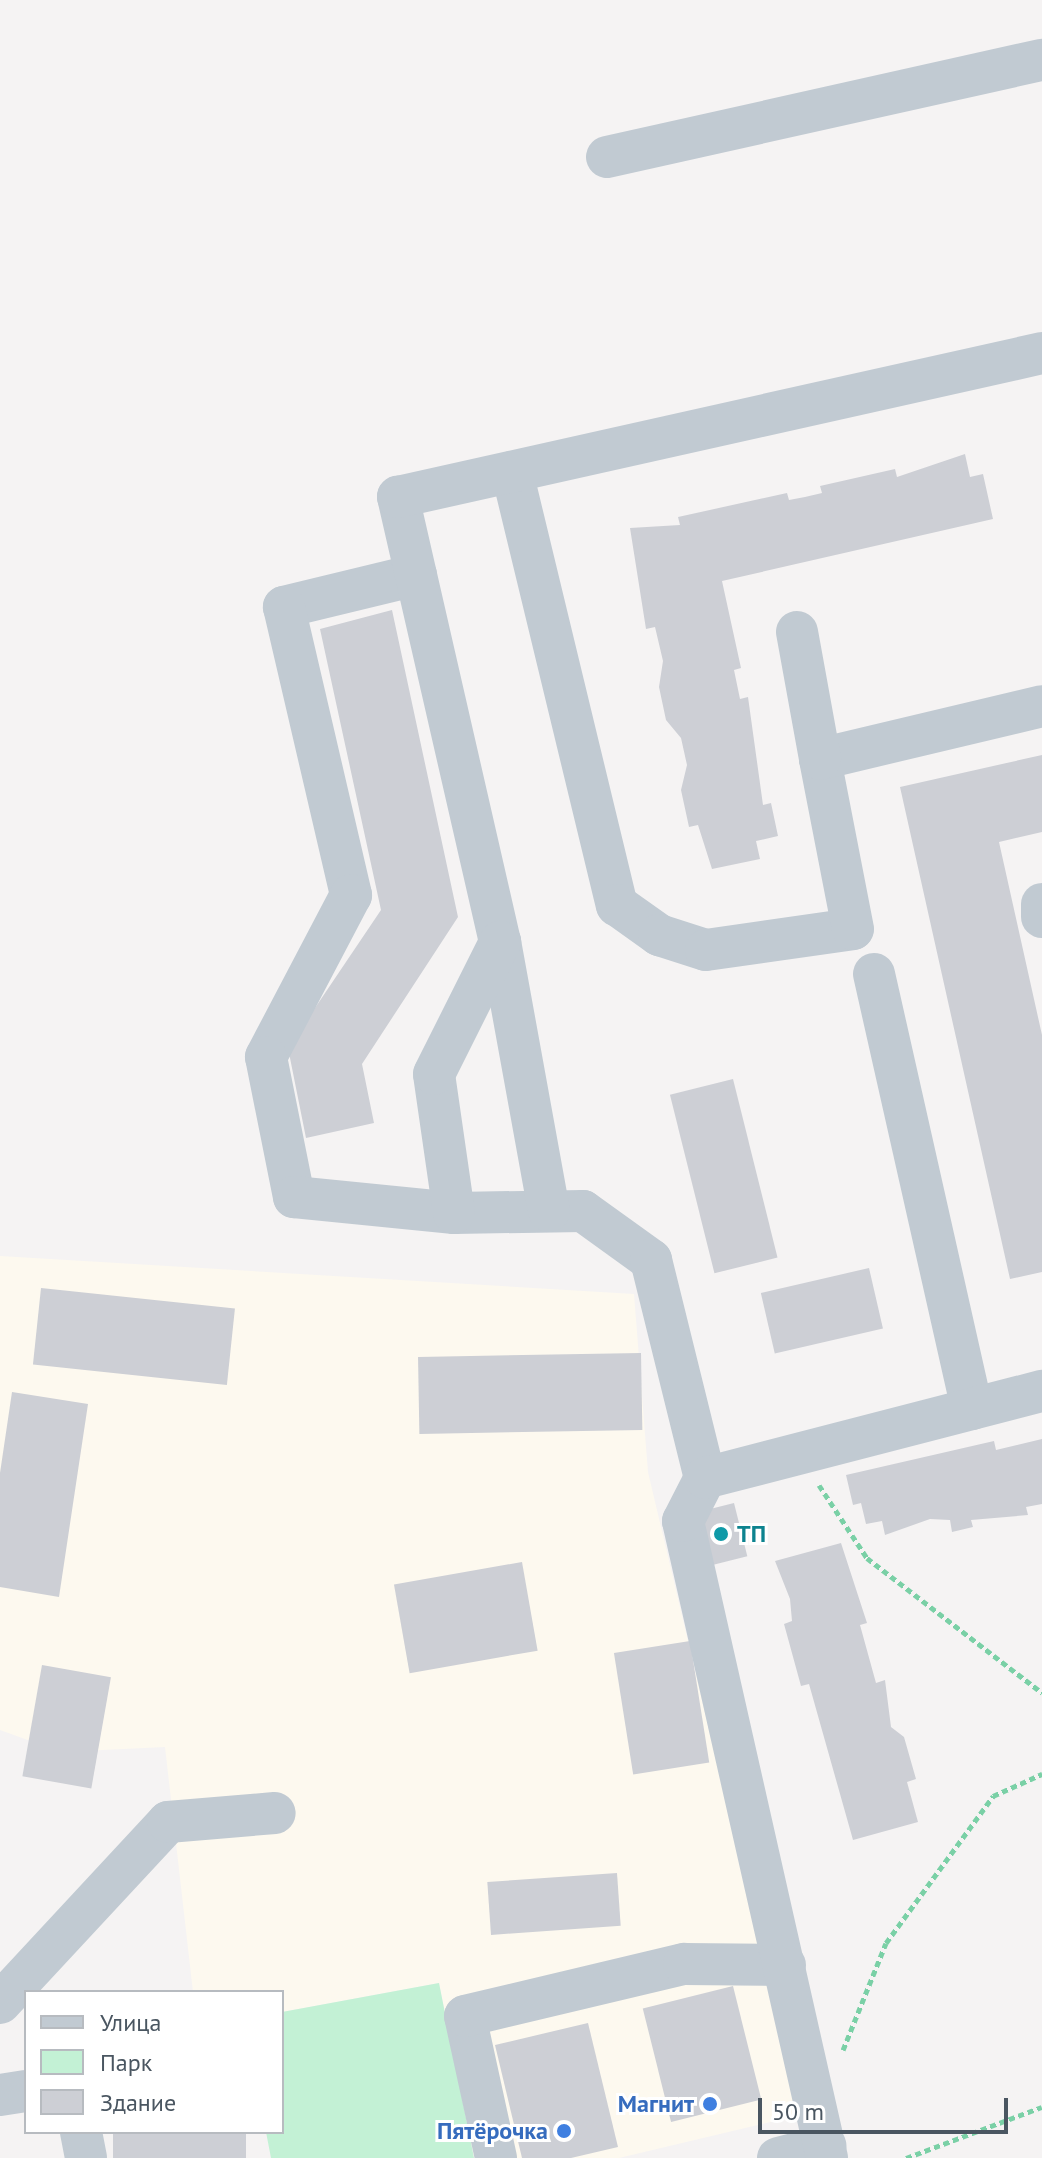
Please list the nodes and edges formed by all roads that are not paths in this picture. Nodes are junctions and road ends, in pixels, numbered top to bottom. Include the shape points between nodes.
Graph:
1 (1042, 60) edge
2 (607, 157) dead end
3 (1042, 353) edge
4 (512, 472) junction
5 (416, 575) junction
6 (797, 632) dead end
7 (1042, 706) edge
8 (820, 759) junction
9 (1042, 904) edge
10 (1042, 917) edge
11 (500, 942) junction
12 (874, 974) dead end
13 (549, 1211) junction
14 (454, 1213) junction
15 (1042, 1391) edge
16 (972, 1409) junction
17 (705, 1478) junction
18 (275, 1813) dead end
19 (785, 1965) junction
20 (0, 2003) edge
21 (24, 2091) edge
22 (0, 2095) edge
23 (81, 2134) edge
24 (826, 2152) edge
25 (86, 2158) edge
26 (496, 2158) edge
27 (778, 2158) edge

1 - 2 street
3 - 4 street
4 - 5 street via 398,497
4 - 8 street via 617,905 659,935 706,950 853,929
5 - 11 street
5 - 14 street via 284,607 351,895 266,1057 294,1197
6 - 8 street
7 - 8 street
9 - 10 street
11 - 13 street
11 - 14 street via 434,1074
12 - 16 street
13 - 14 street
13 - 17 street via 583,1211 651,1260
15 - 16 street
16 - 17 street
17 - 19 street via 683,1521
18 - 20 street via 168,1822
19 - 24 street
19 - 26 street via 684,1964 465,2016
21 - 22 street
23 - 25 street
24 - 27 street

